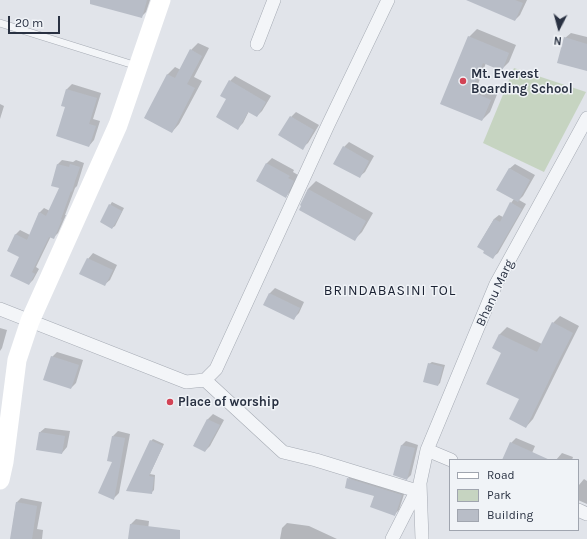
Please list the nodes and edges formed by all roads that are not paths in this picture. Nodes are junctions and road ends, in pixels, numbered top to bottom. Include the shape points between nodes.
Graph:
1 (161, 0) edge
2 (274, 0) edge
3 (388, 0) edge
4 (0, 23) edge
5 (257, 44) dead end
6 (138, 66) junction
7 (587, 118) edge
8 (0, 309) edge
9 (30, 321) junction
10 (205, 380) junction
11 (427, 450) junction
12 (449, 459) edge
13 (0, 480) edge
14 (418, 487) junction
15 (392, 539) edge
16 (422, 539) edge

1 - 6 main road
2 - 5 street
3 - 10 street via 216,369
4 - 6 lane
6 - 9 main road via 118,125
7 - 11 street, Bhanu Marg via 496,284
8 - 9 street
9 - 10 street via 186,382
9 - 13 main road via 17,360
10 - 14 street via 283,452
11 - 12 street
11 - 14 street, Bhanu Marg
14 - 15 street
14 - 16 street

